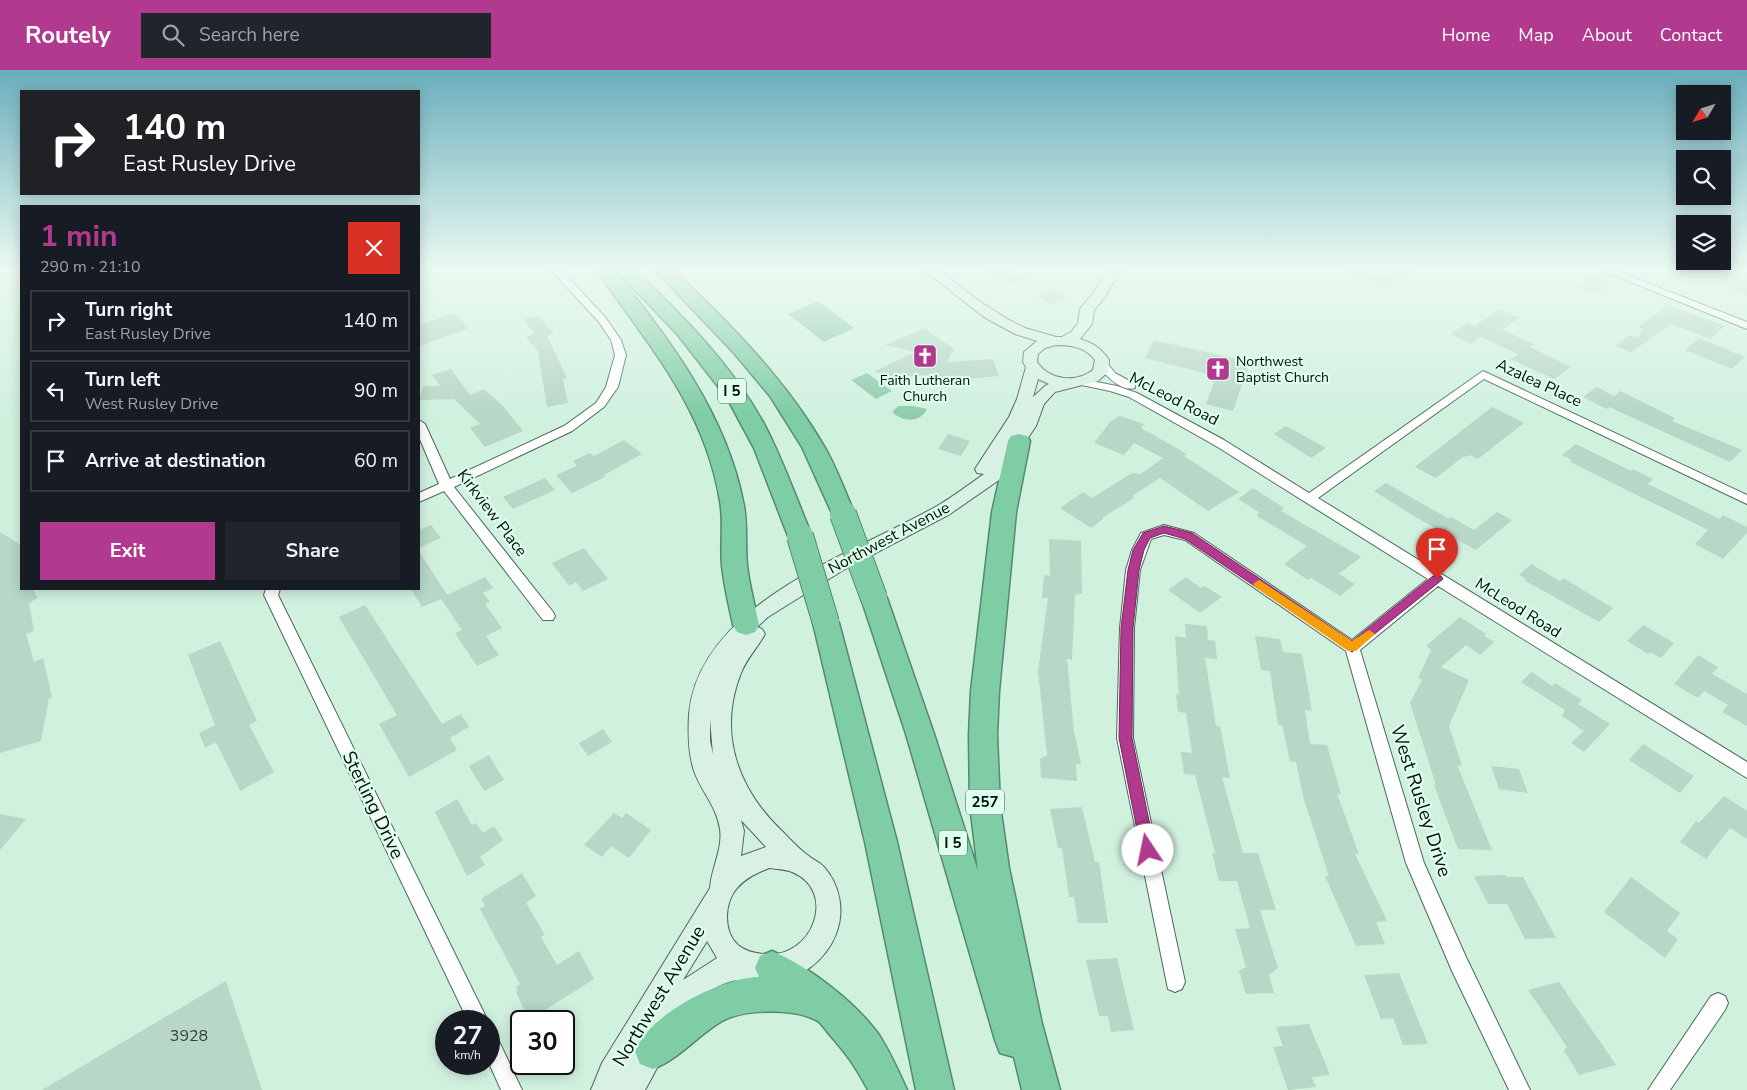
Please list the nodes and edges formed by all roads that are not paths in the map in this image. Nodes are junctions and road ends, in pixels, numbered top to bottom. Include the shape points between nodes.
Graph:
1 (990, 317) edge
2 (598, 318) edge
3 (642, 318) edge
4 (672, 318) edge
5 (712, 318) edge
6 (991, 318) edge
7 (1086, 318) edge
8 (1098, 318) edge
9 (1726, 318) edge
10 (1747, 326) edge
11 (1061, 341) junction
12 (1100, 358) junction
13 (1031, 362) junction
14 (1076, 382) junction
15 (420, 426) edge
16 (1019, 441) junction
17 (1220, 443) junction
18 (446, 485) junction
19 (977, 486) junction
20 (420, 498) edge
21 (1309, 499) junction
22 (1747, 500) edge
23 (1437, 579) junction
24 (799, 587) junction
25 (273, 590) edge
26 (548, 616) dead end
27 (746, 625) junction
28 (1352, 648) junction
29 (1747, 771) edge
30 (798, 861) junction
31 (719, 895) junction
32 (762, 967) junction
33 (1175, 982) dead end
34 (1718, 1004) dead end
35 (827, 1005) junction
36 (473, 1010) edge
37 (653, 1051) junction
38 (500, 1065) edge
39 (512, 1090) edge
40 (606, 1090) edge
41 (630, 1090) edge
42 (888, 1090) edge
43 (935, 1090) edge
44 (1028, 1090) edge
45 (1041, 1090) edge
46 (1520, 1090) edge
47 (1658, 1090) edge

1 - 13 main road via 994,326 1025,345
2 - 18 street via 613,334 620,351 614,382 602,404 575,426
3 - 27 highway via 689,388 719,447 732,502 735,565
4 - 43 highway, I 5, bridge via 720,374 765,448 800,536 826,623 881,842
5 - 44 highway, I 5, bridge via 765,378 809,438 843,514 920,734
6 - 11 main road via 1027,334
7 - 11 main road via 1080,331
8 - 12 main road via 1095,334
9 - 10 street
11 - 12 main road via 1082,344
11 - 13 main road via 1040,345
12 - 14 main road, Northwest Avenue via 1098,374
12 - 17 street, McLeod Road via 1119,381 1161,401 1209,432
13 - 14 main road via 1049,379
13 - 19 main road, Northwest Avenue via 1025,400
14 - 16 main road, Northwest Avenue via 1045,392
14 - 17 street, McLeod Road via 1113,388 1134,396
15 - 18 street, Kirkview Place
16 - 19 main road, Northwest Avenue via 993,476
16 - 45 highway, 257 via 1004,512 985,691 985,805 993,868 1024,1024
17 - 21 street, McLeod Road
18 - 20 street
18 - 26 street, Kirkview Place
19 - 24 main road, Northwest Avenue via 944,510
21 - 22 street, Azalea Place via 1483,374
21 - 23 street, McLeod Road
23 - 28 street
23 - 29 street, McLeod Road
24 - 27 main road, Northwest Avenue
24 - 30 main road, Northwest Avenue via 753,636 741,654 722,699 720,724 730,778 743,804
25 - 36 street, Sterling Drive via 271,595
27 - 31 main road, Northwest Avenue via 718,662 708,681 700,712 699,741 706,770 728,812 732,831 729,862
28 - 33 street via 1189,536 1164,530 1146,536 1134,570 1127,628 1125,738
28 - 46 street, West Rusley Drive via 1415,863
30 - 31 main road via 779,857 760,859 735,872
30 - 32 main road via 813,871 825,886 830,904 828,924 818,943 803,958 793,963
31 - 32 main road via 715,926 720,941 734,957
31 - 40 main road, Northwest Avenue via 612,1073
32 - 35 highway
32 - 37 main road, Northwest Avenue via 726,967 704,980 684,996
34 - 47 street
35 - 37 highway via 777,993 737,997 695,1015
35 - 42 highway via 866,1048
37 - 41 main road, Northwest Avenue
38 - 39 street

